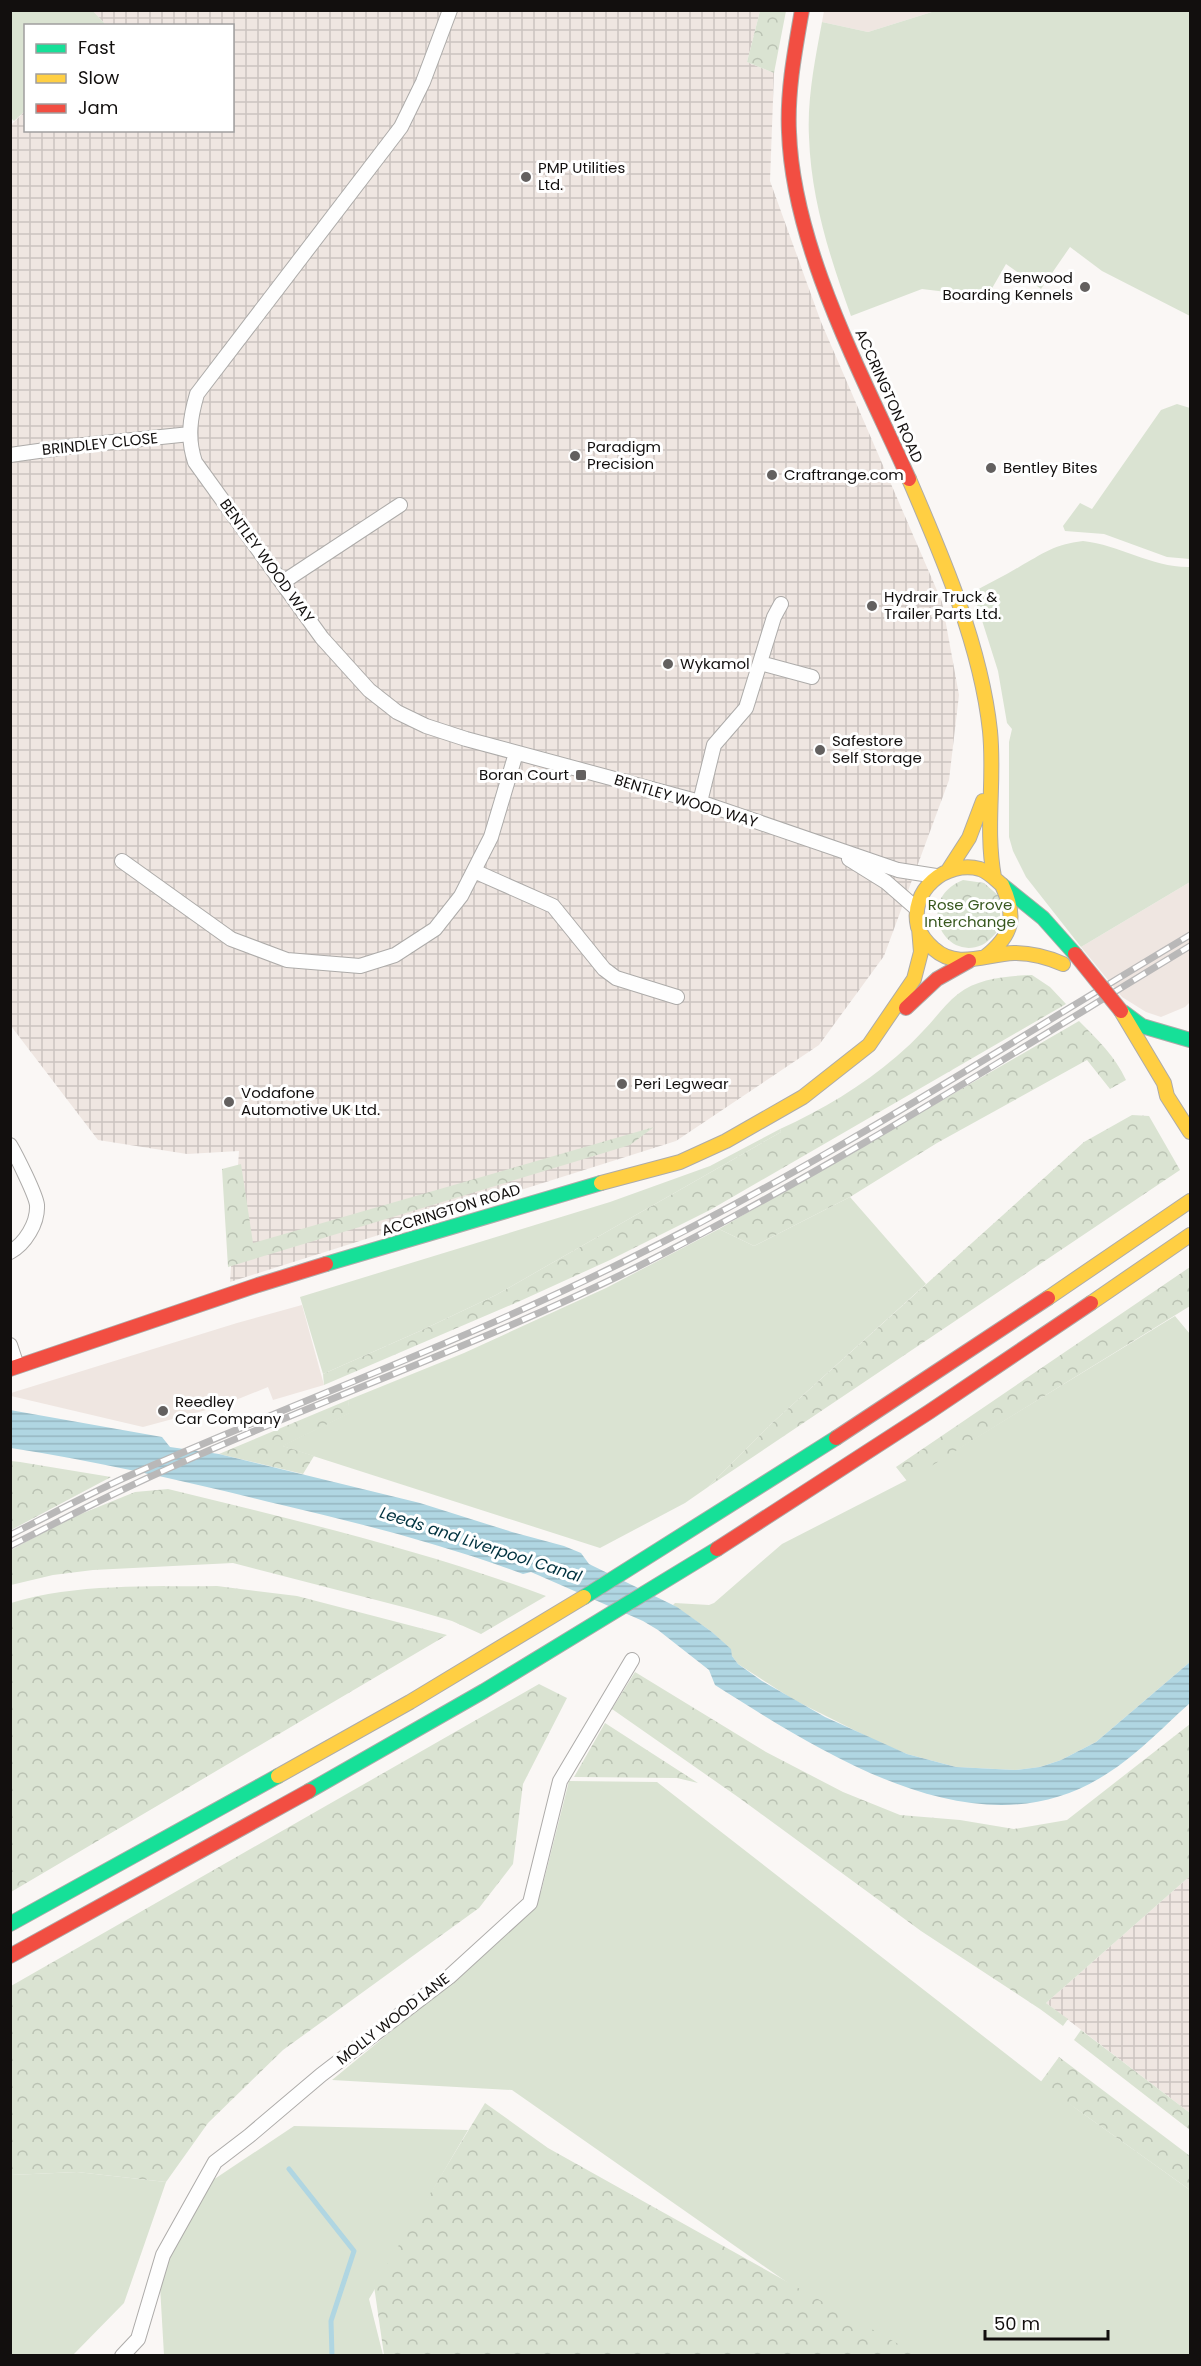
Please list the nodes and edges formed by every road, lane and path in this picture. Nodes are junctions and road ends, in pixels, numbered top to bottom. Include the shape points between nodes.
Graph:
1 (450, 10) edge
2 (802, 10) edge
3 (190, 434) junction
4 (10, 455) edge
5 (400, 505) dead end
6 (283, 582) junction
7 (781, 604) dead end
8 (760, 663) junction
9 (812, 677) dead end
10 (516, 753) junction
11 (988, 790) junction
12 (700, 802) junction
13 (829, 847) junction
14 (122, 861) dead end
15 (474, 871) junction
16 (942, 873) junction
17 (998, 881) junction
18 (917, 909) junction
19 (919, 928) junction
20 (985, 957) junction
21 (969, 961) junction
22 (677, 997) dead end
23 (1121, 1011) junction
24 (876, 1036) junction
25 (1191, 1040) edge
26 (1167, 1096) junction
27 (1191, 1132) edge
28 (10, 1145) edge
29 (1191, 1201) edge
30 (1191, 1235) edge
31 (10, 1252) edge
32 (10, 1345) edge
33 (14, 1368) edge
34 (629, 1665) dead end
35 (10, 1924) edge
36 (10, 1956) edge
37 (122, 2355) edge

1 - 3 street, BENTLEY WOOD WAY via 401,127 197,394
2 - 11 main road, ACCRINGTON ROAD via 790,80 790,148 797,195 811,251 830,301 934,539 965,624 987,723 991,754
3 - 4 street, BRINDLEY CLOSE
3 - 6 street, BENTLEY WOOD WAY via 195,462
5 - 6 street
6 - 10 street, BENTLEY WOOD WAY via 322,638 369,690 397,712 426,726
7 - 8 street
8 - 9 street
8 - 12 street via 746,708 714,745
10 - 12 street, BENTLEY WOOD WAY
10 - 15 street via 491,837
11 - 16 main road, ACCRINGTON ROAD via 969,838
11 - 17 main road, ACCRINGTON ROAD via 989,856
12 - 13 street, BENTLEY WOOD WAY
13 - 16 street, BENTLEY WOOD WAY via 898,870
13 - 18 street, BENTLEY WOOD WAY via 886,882
14 - 15 street via 231,939 287,960 360,966 395,955 435,929 461,896
15 - 22 street via 553,906 604,969 616,978
16 - 17 main road via 964,867 980,869
16 - 18 main road via 927,885
17 - 20 main road via 1010,898 1011,924 997,949
17 - 23 main road, bridge via 1031,906
18 - 19 main road
19 - 21 main road via 926,943 938,954
19 - 24 main road, ACCRINGTON ROAD via 921,952 914,979
20 - 21 main road
20 - 26 main road via 1034,954 1063,964 1104,1005 1152,1082
21 - 24 main road, ACCRINGTON ROAD via 937,979
23 - 25 main road via 1142,1026
23 - 26 main road via 1164,1083
24 - 33 main road, ACCRINGTON ROAD via 803,1097 680,1161 258,1286
26 - 27 main road
28 - 31 street via 37,1204 33,1227 18,1248
29 - 35 main road via 795,1467 658,1553 368,1726
30 - 36 main road via 938,1407 687,1568 484,1690
32 - 33 street
34 - 37 street, MOLLY WOOD LANE via 560,1781 530,1903 449,1977 215,2162 163,2255 138,2339

